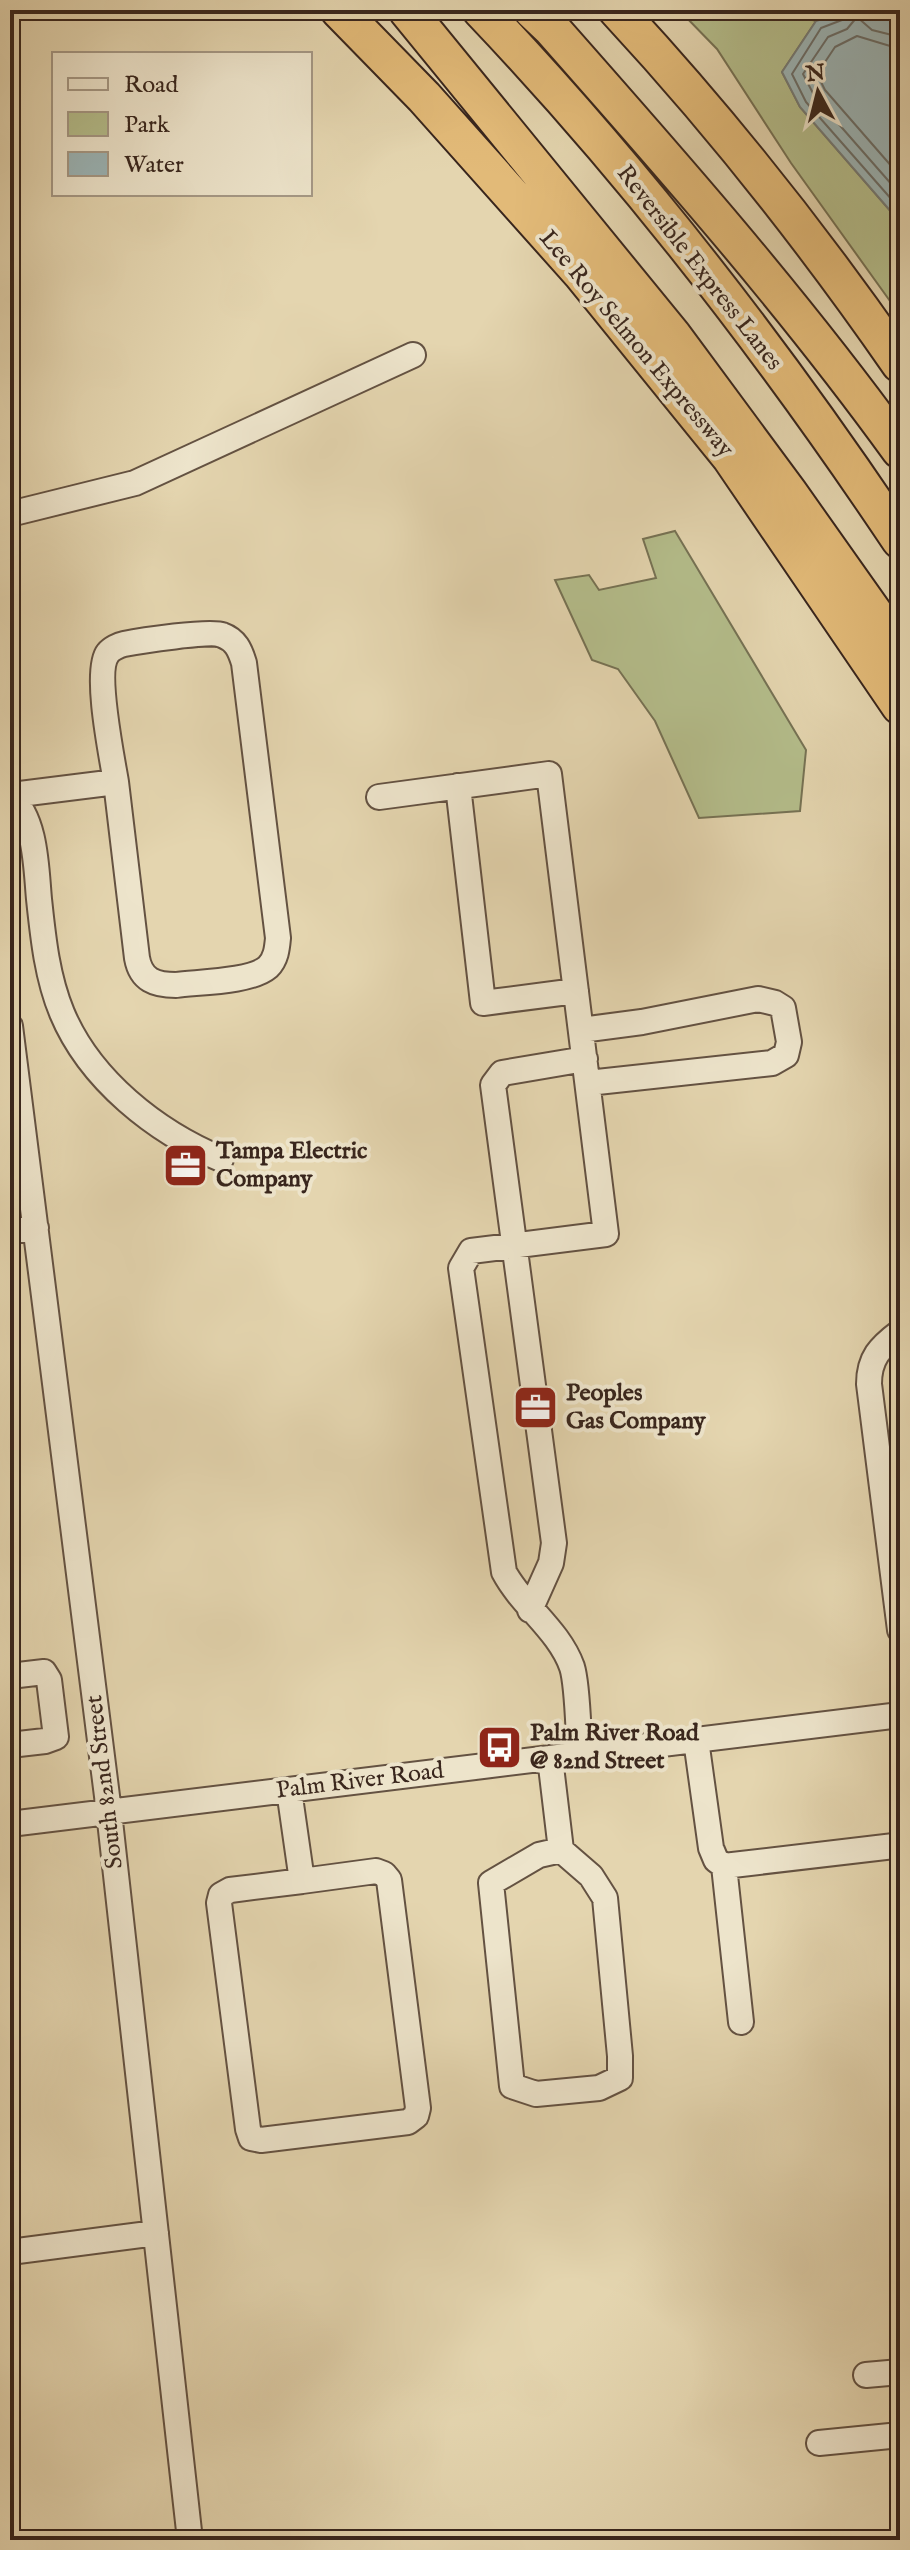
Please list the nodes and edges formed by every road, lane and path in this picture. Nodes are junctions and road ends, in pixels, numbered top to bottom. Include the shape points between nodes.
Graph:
1 (339, 10) edge
2 (407, 10) edge
3 (481, 10) edge
4 (532, 10) edge
5 (617, 10) edge
6 (413, 355) dead end
7 (900, 364) edge
8 (900, 450) edge
9 (10, 514) edge
10 (900, 540) edge
11 (900, 650) edge
12 (900, 706) edge
13 (116, 782) junction
14 (458, 786) junction
15 (11, 796) edge
16 (379, 797) dead end
17 (576, 991) junction
18 (10, 1026) edge
19 (581, 1030) junction
20 (586, 1071) junction
21 (221, 1159) dead end
22 (36, 1228) junction
23 (10, 1231) edge
24 (516, 1245) junction
25 (900, 1332) edge
26 (530, 1610) junction
27 (900, 1624) edge
28 (10, 1676) edge
29 (900, 1715) edge
30 (696, 1740) junction
31 (10, 1745) edge
32 (580, 1754) junction
33 (550, 1758) junction
34 (289, 1790) junction
35 (109, 1812) junction
36 (10, 1824) edge
37 (894, 1846) dead end
38 (561, 1850) junction
39 (724, 1866) junction
40 (302, 1881) junction
41 (741, 2022) dead end
42 (156, 2233) junction
43 (10, 2252) edge
44 (900, 2372) edge
45 (866, 2375) dead end
46 (900, 2435) edge
47 (819, 2443) dead end
48 (190, 2540) edge

1 - 12 highway, Lee Roy Selmon Expressway via 581,273 731,458
2 - 11 highway via 673,336
3 - 10 highway, Reversible Express Lanes via 690,253
4 - 8 highway via 727,228
5 - 7 highway via 817,250
6 - 9 street via 135,483
13 - 13 street via 137,958 144,976 154,983 176,985 252,975 269,965 278,938 244,663 232,640 216,633 124,644 108,653 102,688
13 - 15 street
14 - 16 street
14 - 17 street via 549,774
14 - 17 street via 483,1003
15 - 21 street via 31,835 47,959 64,1016 93,1062 133,1107 183,1143
17 - 19 street
18 - 22 street, South 82nd Street
19 - 20 street
19 - 20 street via 758,999 783,1008 789,1042 786,1055 772,1063
20 - 24 street via 606,1234
20 - 24 street via 502,1073 493,1085
22 - 23 street
22 - 35 street, South 82nd Street
24 - 26 street via 554,1543
24 - 26 street via 471,1251 461,1268 504,1572
25 - 27 street via 873,1357 869,1384
26 - 32 street via 558,1641 572,1668
28 - 31 street via 44,1672 56,1737
29 - 30 street, Palm River Road
30 - 32 street, Palm River Road
30 - 39 street via 711,1848
32 - 33 street, Palm River Road
33 - 34 street, Palm River Road
33 - 38 street
34 - 35 street, Palm River Road
34 - 40 street
35 - 36 street, Palm River Road
35 - 42 street, South 82nd Street
37 - 39 street
38 - 38 street via 591,1876 605,1898 620,2078 599,2088 536,2094 512,2086 491,1883 539,1855
39 - 41 street
40 - 40 street via 230,1890 219,1903 251,2138 408,2122 418,2108 389,1880 376,1871
42 - 43 street
42 - 48 street, South 82nd Street
44 - 45 street
46 - 47 street

